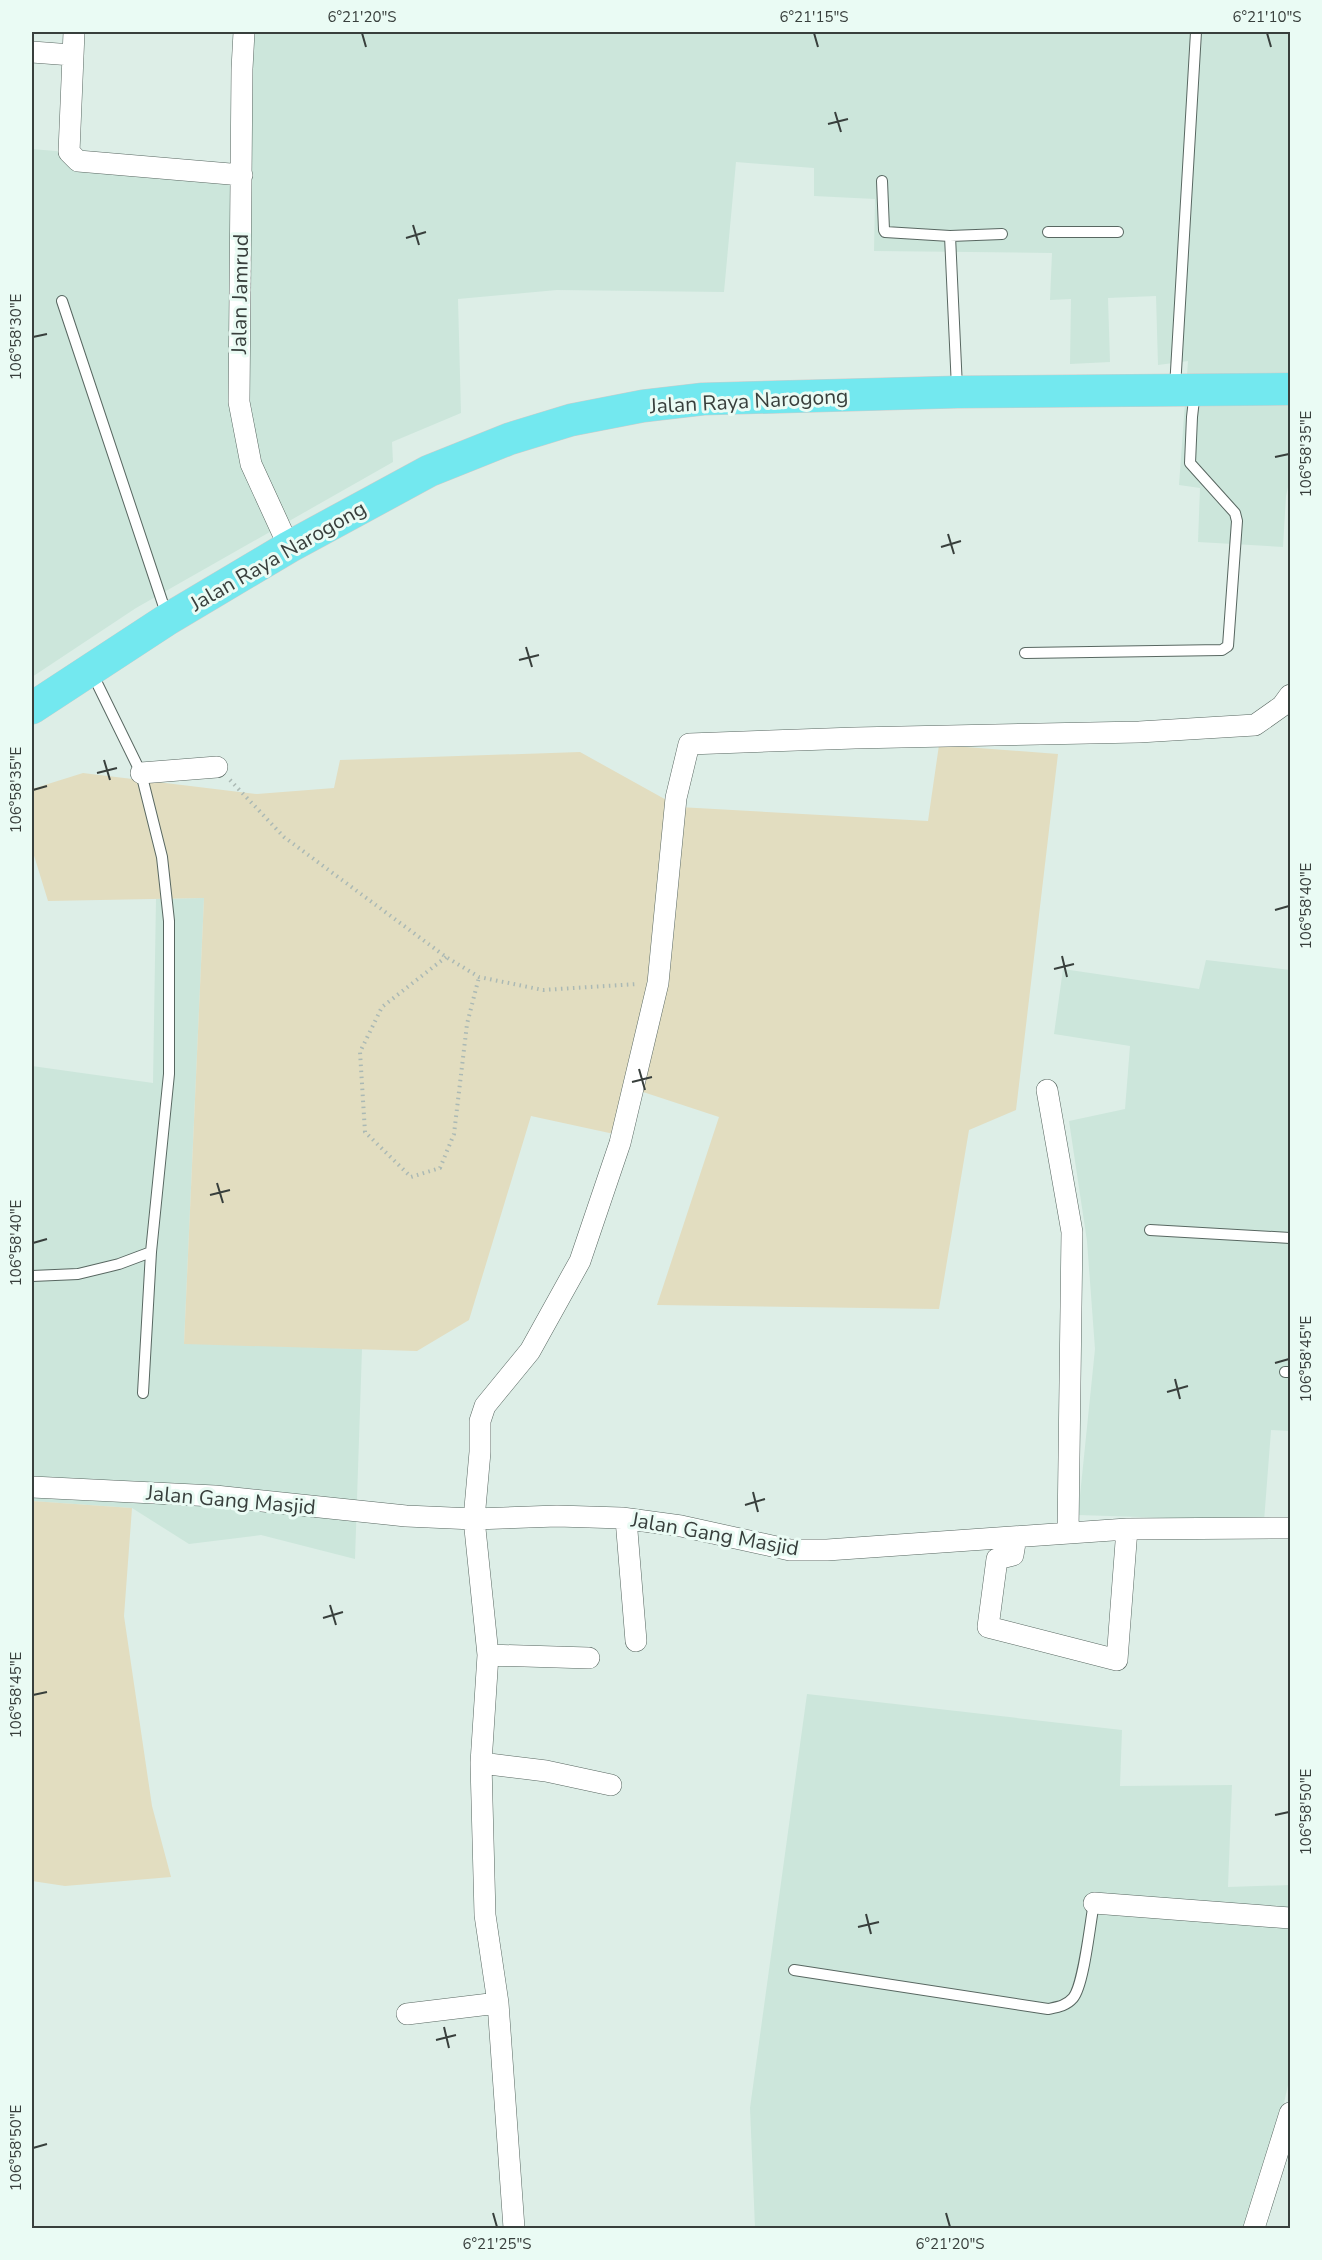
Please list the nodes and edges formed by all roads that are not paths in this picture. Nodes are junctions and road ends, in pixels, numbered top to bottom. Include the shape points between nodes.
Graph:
1 (74, 32) edge
2 (244, 32) edge
3 (1196, 32) edge
4 (32, 52) edge
5 (72, 55) junction
6 (242, 175) junction
7 (882, 181) dead end
8 (1048, 232) dead end
9 (1118, 232) dead end
10 (1002, 234) dead end
11 (950, 236) junction
12 (62, 301) dead end
13 (1290, 389) edge
14 (1185, 391) junction
15 (957, 392) junction
16 (289, 547) junction
17 (168, 619) junction
18 (1025, 653) dead end
19 (90, 670) junction
20 (1290, 695) edge
21 (32, 708) edge
22 (217, 767) road end
23 (141, 773) junction
24 (1047, 1090) dead end
25 (1150, 1230) dead end
26 (1290, 1238) edge
27 (151, 1252) junction
28 (32, 1276) edge
29 (143, 1393) dead end
30 (32, 1487) edge
31 (474, 1519) junction
32 (626, 1519) junction
33 (1290, 1528) edge
34 (1127, 1529) junction
35 (1068, 1533) junction
36 (1016, 1536) junction
37 (636, 1641) dead end
38 (488, 1655) junction
39 (589, 1658) dead end
40 (481, 1763) junction
41 (611, 1785) dead end
42 (1094, 1902) joint
43 (1290, 1918) edge
44 (794, 1970) dead end
45 (498, 2003) junction
46 (407, 2014) dead end
47 (1290, 2113) edge
48 (514, 2229) edge
49 (1254, 2229) edge

1 - 5 street
2 - 6 street, Jalan Jamrud
3 - 14 lane
4 - 5 street
5 - 6 street via 72,157
6 - 16 street, Jalan Jamrud via 239,402 251,464
7 - 11 lane via 885,232
8 - 9 lane
10 - 11 lane
11 - 15 lane
12 - 17 lane
13 - 14 main road, Jalan Raya Narogong
14 - 15 main road, Jalan Raya Narogong
14 - 18 lane via 1192,417 1190,463 1237,521 1228,646 1222,650
15 - 16 main road, Jalan Raya Narogong via 703,399 571,420 509,439 429,471
16 - 17 main road, Jalan Raya Narogong
17 - 19 main road, Jalan Raya Narogong
19 - 21 main road, Jalan Raya Narogong
19 - 23 lane
20 - 31 street via 1282,706 1255,725 1139,732 689,744 676,798 658,983 620,1143 580,1262 530,1351 485,1406 480,1421
22 - 23 street
23 - 27 lane via 162,857 169,921 168,1074
24 - 35 street via 1072,1232
25 - 26 lane
27 - 28 lane via 78,1274
27 - 29 lane
30 - 31 street, Jalan Gang Masjid via 215,1496 406,1516
31 - 32 street, Jalan Gang Masjid
31 - 38 street
32 - 36 street, Jalan Gang Masjid via 681,1526 790,1550
32 - 37 street
33 - 34 street, Jalan Gang Masjid
34 - 35 street, Jalan Gang Masjid
34 - 36 street via 1117,1660 988,1628 997,1558 1013,1555
35 - 36 street, Jalan Gang Masjid
38 - 39 street
38 - 40 street
40 - 41 street
40 - 45 street via 485,1915
42 - 43 street
42 - 44 lane via 1081,1976 1074,1997 1064,2006 1048,2009
45 - 46 street
45 - 48 street
47 - 49 street

